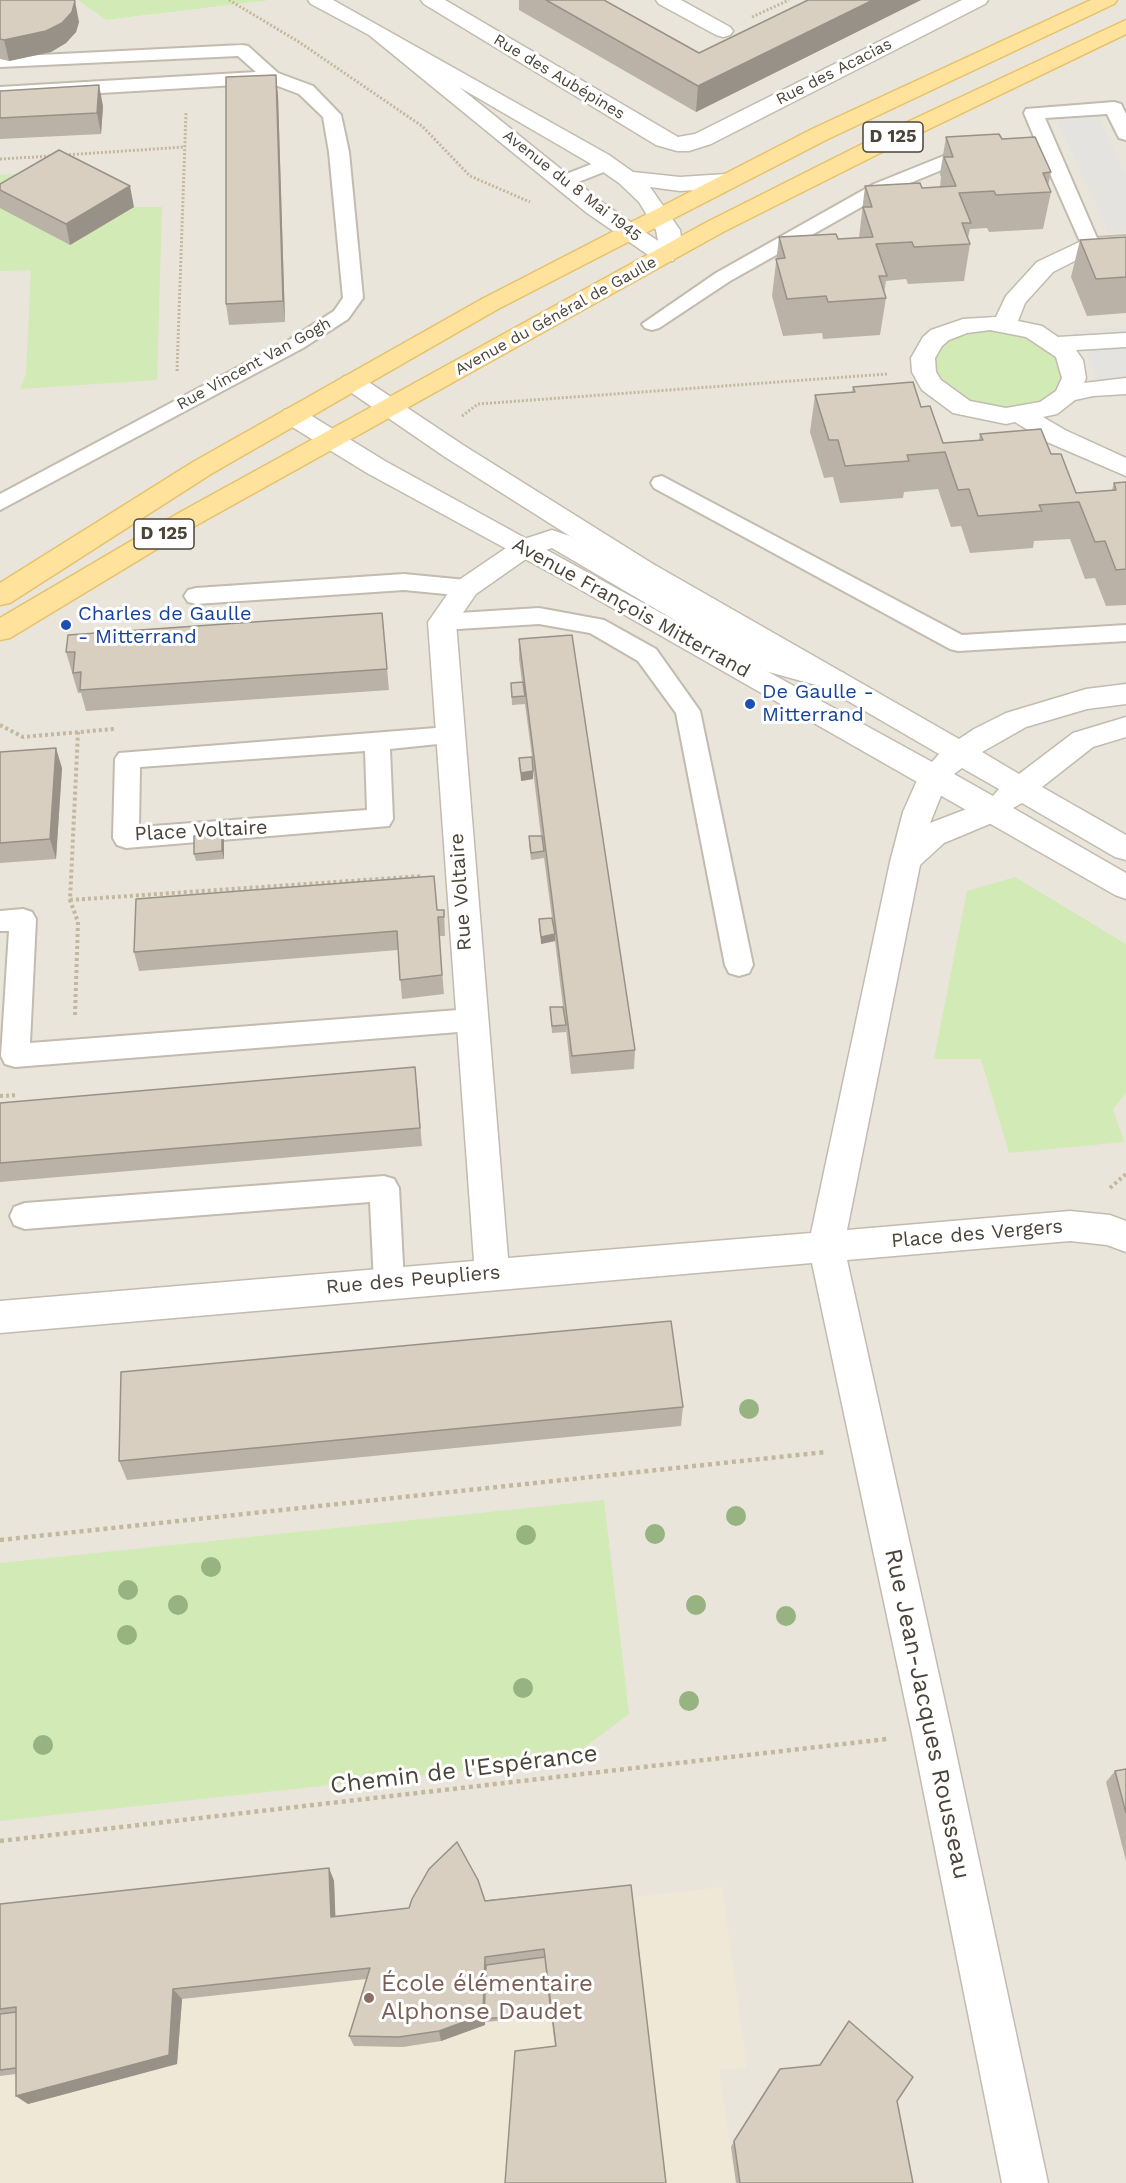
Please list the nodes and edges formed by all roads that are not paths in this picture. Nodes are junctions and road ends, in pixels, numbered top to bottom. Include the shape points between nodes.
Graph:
1 (318, 0) edge
2 (431, 0) edge
3 (666, 0) edge
4 (978, 0) edge
5 (1107, 0) edge
6 (470, 2) dead end
7 (450, 11) junction
8 (1126, 26) edge
9 (376, 31) junction
10 (723, 31) dead end
11 (0, 62) edge
12 (272, 77) junction
13 (0, 93) edge
14 (1126, 134) edge
15 (689, 144) joint
16 (1051, 154) junction
17 (607, 164) junction
18 (627, 178) junction
19 (726, 181) junction
20 (562, 182) junction
21 (660, 214) junction
22 (628, 231) junction
23 (1126, 242) edge
24 (1090, 244) junction
25 (665, 256) junction
26 (652, 324) dead end
27 (1005, 324) junction
28 (1126, 340) edge
29 (1056, 344) junction
30 (352, 382) junction
31 (1126, 386) edge
32 (1066, 395) junction
33 (389, 408) junction
34 (1022, 415) junction
35 (293, 416) junction
36 (330, 441) junction
37 (1126, 468) edge
38 (662, 483) dead end
39 (0, 503) edge
40 (524, 548) junction
41 (466, 588) junction
42 (0, 596) edge
43 (196, 596) dead end
44 (442, 622) junction
45 (4, 624) edge
46 (1126, 633) edge
47 (834, 680) junction
48 (1126, 694) edge
49 (1126, 727) edge
50 (448, 736) junction
51 (377, 742) junction
52 (959, 752) junction
53 (934, 776) junction
54 (1020, 787) junction
55 (993, 810) junction
56 (1126, 849) edge
57 (905, 862) junction
58 (1126, 887) edge
59 (0, 921) edge
60 (739, 965) dead end
61 (471, 1020) junction
62 (26, 1216) dead end
63 (1126, 1237) edge
64 (826, 1246) junction
65 (492, 1273) junction
66 (389, 1283) junction
67 (0, 1317) edge
68 (1025, 2183) edge

1 - 9 street, Avenue du 8 Mai 1945
2 - 7 street, Rue des Aubépines
3 - 10 street
4 - 15 street, Rue des Acacias
5 - 19 main road, D 125 via 866,111
6 - 7 street
7 - 15 street, Rue des Aubépines via 664,140
8 - 25 main road, Avenue du Général de Gaulle / D 125 via 894,137
9 - 17 street, Avenue du 8 Mai 1945
9 - 20 street, Avenue du 8 Mai 1945
11 - 12 lane via 242,50
12 - 13 lane, Rue Vincent Van Gogh
12 - 39 lane, Rue Vincent Van Gogh via 306,90 332,115 353,298 341,315 296,344
14 - 16 lane via 1114,108 1033,113
16 - 24 lane
16 - 26 lane via 946,161 881,188 723,277
17 - 18 street, Avenue du 8 Mai 1945
17 - 20 lane
18 - 19 street via 680,184
18 - 21 street, Avenue du 8 Mai 1945
19 - 21 main road, D 125
20 - 22 street, Avenue du 8 Mai 1945
21 - 22 main road, D 125
21 - 25 street, Avenue du 8 Mai 1945 via 670,245
22 - 25 street, Avenue du 8 Mai 1945
22 - 30 main road, D 125
23 - 24 lane
24 - 27 street via 1045,267 1014,301
25 - 33 main road, Avenue du Général de Gaulle / D 125
27 - 29 street via 1033,331
27 - 34 street via 963,326 940,336 926,350 924,372 931,386 962,407 991,414
28 - 29 street
29 - 32 street via 1074,369 1072,387
30 - 33 street, Avenue François Mitterrand
30 - 35 main road, D 125
31 - 32 street
32 - 34 street via 1048,408
33 - 36 main road, Avenue du Général de Gaulle / D 125
33 - 47 street, Avenue François Mitterrand via 643,570
34 - 37 street
35 - 36 street, Avenue François Mitterrand
35 - 42 main road, D 125 via 202,468
36 - 40 street, Avenue François Mitterrand
36 - 45 main road, Avenue du Général de Gaulle / D 125
38 - 46 lane via 958,643
40 - 41 street
40 - 47 street via 545,540 561,542 768,662
40 - 53 street, Avenue François Mitterrand
41 - 43 lane via 404,582
41 - 44 street
44 - 50 street, Rue Voltaire
44 - 60 lane via 539,616 596,626 648,655 688,711
47 - 52 street, Avenue François Mitterrand
48 - 52 street via 1045,709 1000,728
49 - 54 street via 1083,740
50 - 51 lane, Place Voltaire
50 - 61 street, Rue Voltaire
51 - 51 lane, Place Voltaire via 128,759 126,838 380,819
52 - 53 street
52 - 54 street, Avenue François Mitterrand
53 - 55 street, Avenue François Mitterrand
53 - 57 street via 918,812
54 - 55 street
54 - 56 street, Avenue François Mitterrand
55 - 57 street via 933,835
55 - 58 street, Avenue François Mitterrand
57 - 64 street
59 - 61 lane via 23,919 15,1056
61 - 65 street, Rue Voltaire
62 - 66 lane via 384,1188
63 - 64 street, Place des Vergers via 1110,1230 1070,1226
64 - 65 street, Rue des Peupliers
64 - 68 street, Rue Jean-Jacques Rousseau
65 - 66 street, Rue des Peupliers
66 - 67 street, Rue des Peupliers

